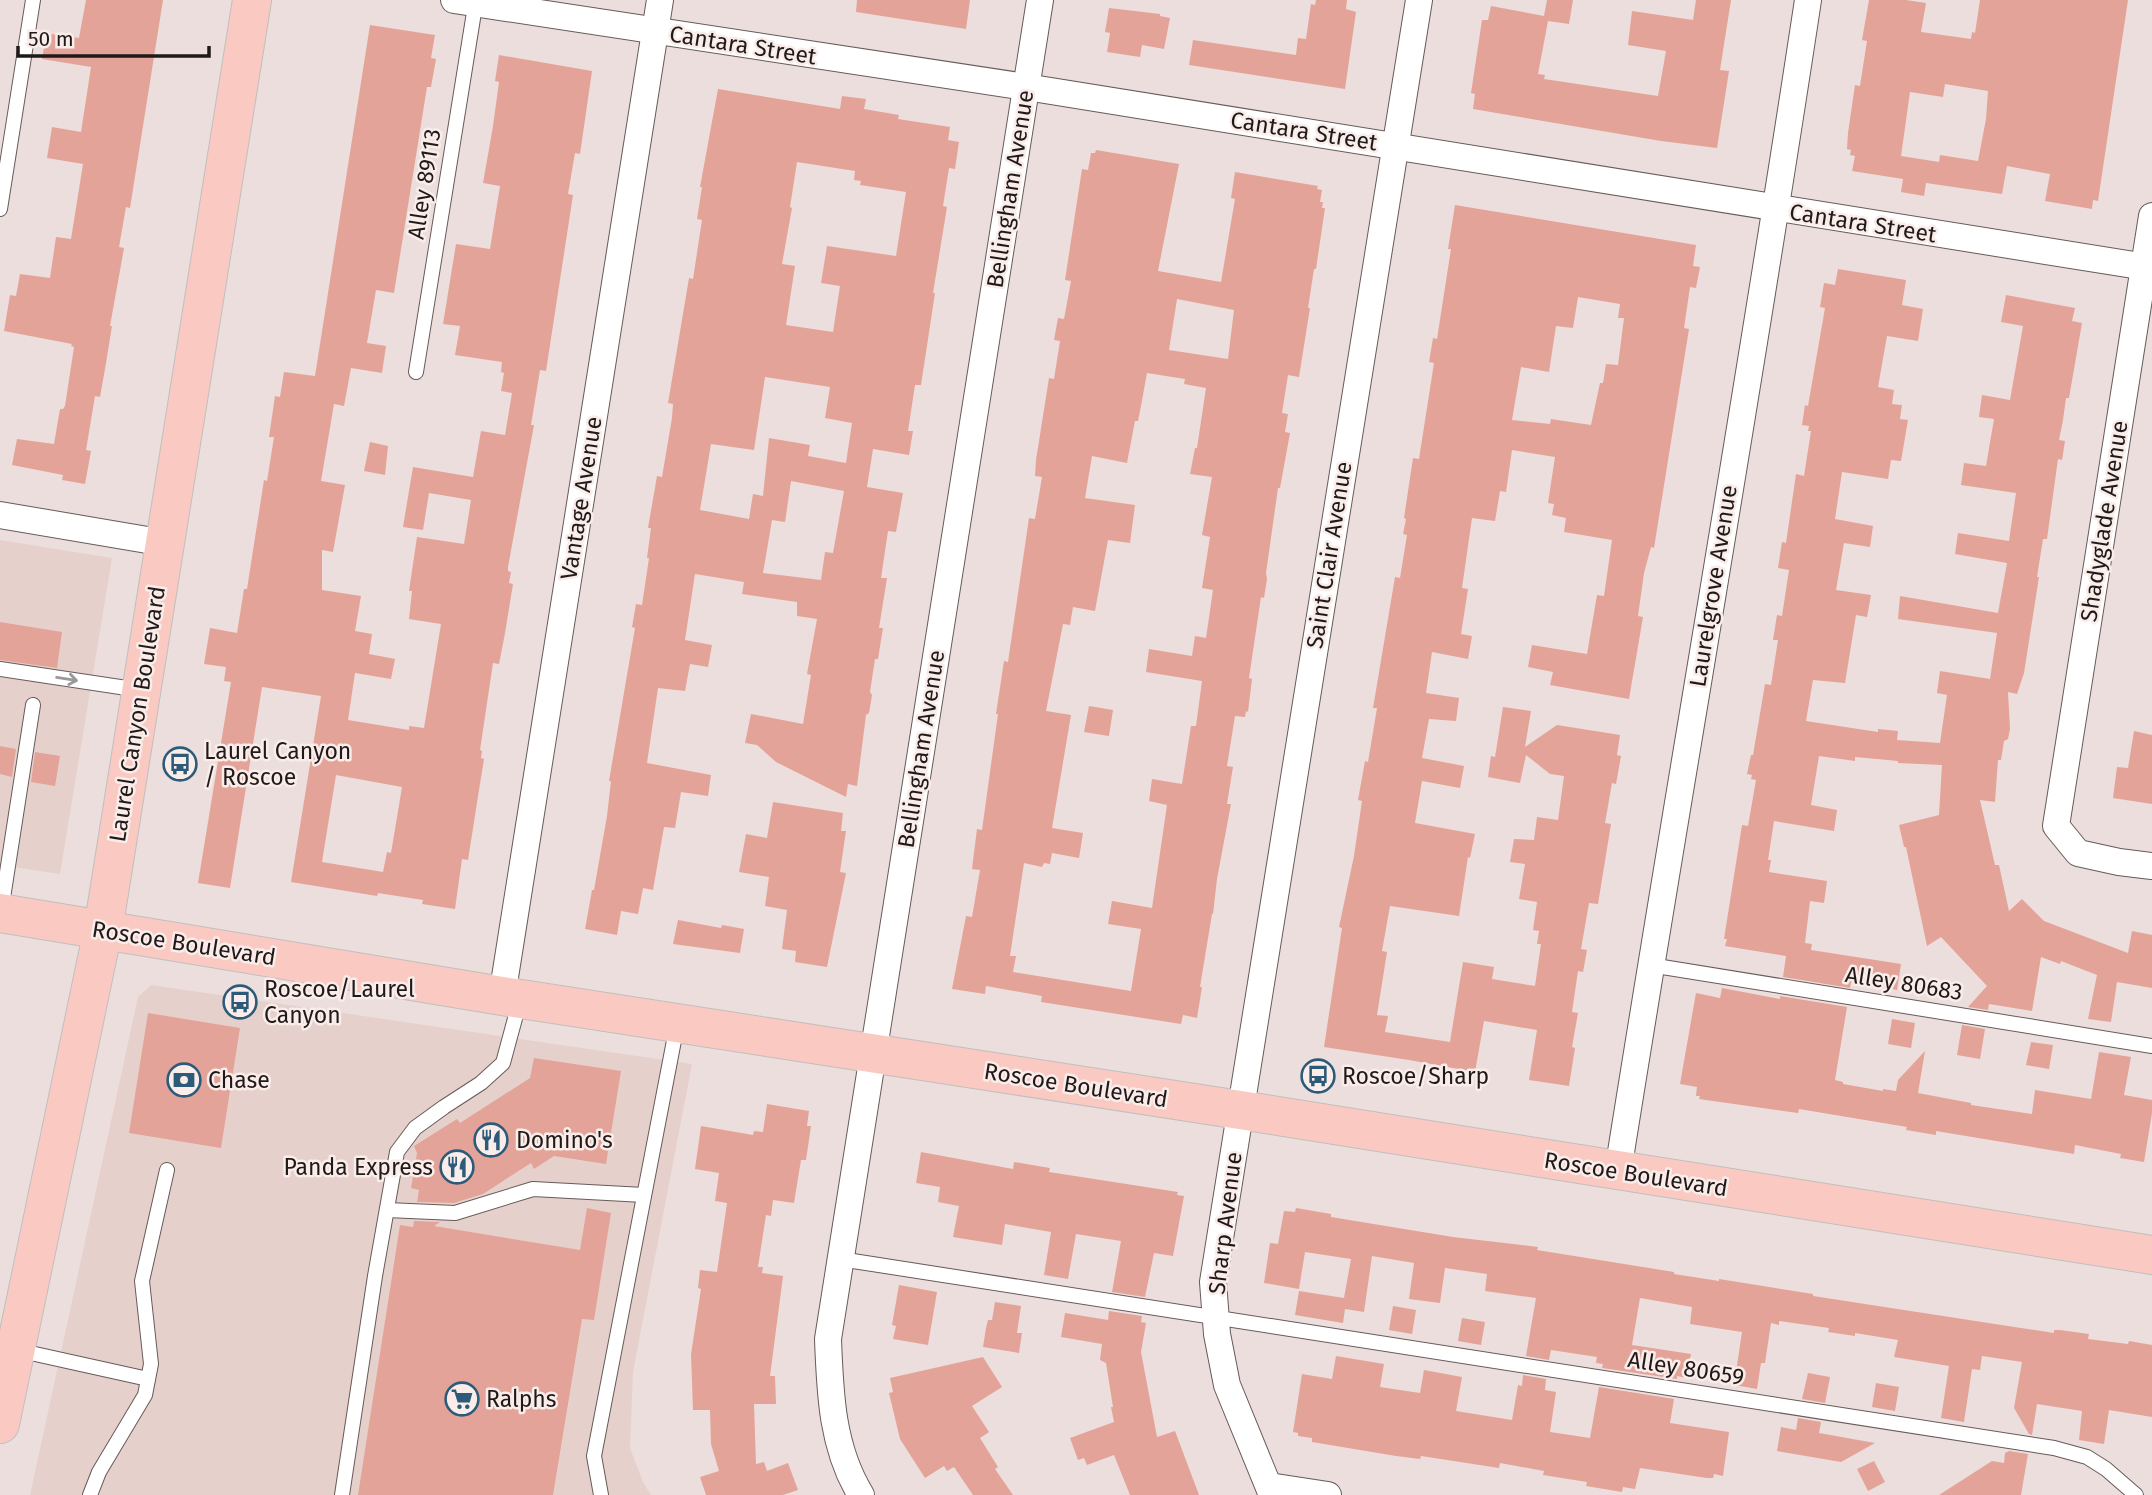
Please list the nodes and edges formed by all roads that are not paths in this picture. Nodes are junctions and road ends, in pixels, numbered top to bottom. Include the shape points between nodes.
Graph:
1 (33, 0) edge
2 (252, 0) edge
3 (660, 0) edge
4 (1040, 0) edge
5 (1419, 0) edge
6 (1808, 0) edge
7 (469, 1) edge
8 (655, 31) junction
9 (1026, 87) junction
10 (1396, 146) junction
11 (0, 209) edge
12 (1776, 209) junction
13 (2152, 216) edge
14 (2148, 268) edge
15 (416, 372) dead end
16 (0, 515) edge
17 (165, 543) junction
18 (0, 668) edge
19 (141, 691) junction
20 (33, 705) dead end
21 (2152, 866) edge
22 (0, 913) edge
23 (103, 930) junction
24 (1650, 965) junction
25 (511, 997) junction
26 (677, 1024) junction
27 (2152, 1046) edge
28 (873, 1055) junction
29 (1240, 1110) junction
30 (167, 1170) dead end
31 (1618, 1171) junction
32 (644, 1195) junction
33 (387, 1210) junction
34 (2152, 1255) edge
35 (840, 1259) junction
36 (1215, 1319) junction
37 (16, 1349) junction
38 (148, 1379) junction
39 (0, 1424) edge
40 (1271, 1490) edge
41 (90, 1495) edge
42 (342, 1495) edge
43 (601, 1495) edge
44 (862, 1495) edge
45 (1328, 1495) edge
46 (2136, 1495) edge

1 - 11 lane
2 - 17 main road, Laurel Canyon Boulevard
3 - 8 street, Vantage Avenue
4 - 9 street, Bellingham Avenue
5 - 10 street, Saint Clair Avenue
6 - 12 street, Laurelgrove Avenue
7 - 8 street, Cantara Street
7 - 15 lane, Alley 89113
8 - 9 street, Cantara Street
8 - 25 street, Vantage Avenue
9 - 10 street, Cantara Street
9 - 28 street, Bellingham Avenue
10 - 12 street, Cantara Street
10 - 29 street, Saint Clair Avenue
12 - 14 street, Cantara Street
12 - 24 street, Laurelgrove Avenue
13 - 14 street, Shadyglade Avenue
14 - 21 street, Shadyglade Avenue via 2056,826 2078,853
16 - 17 street
17 - 19 main road, Laurel Canyon Boulevard
18 -> 19 lane
19 - 23 main road, Laurel Canyon Boulevard
20 - 22 lane
22 - 23 main road, Roscoe Boulevard
23 - 25 main road, Roscoe Boulevard
23 - 37 main road, Laurel Canyon Boulevard
24 - 27 lane, Alley 80683
24 - 31 street, Laurelgrove Avenue
25 - 26 main road, Roscoe Boulevard
25 - 33 lane via 503,1063 415,1128 397,1152
26 - 28 main road, Roscoe Boulevard
26 - 32 lane
28 - 29 main road, Roscoe Boulevard
28 - 35 street, Bellingham Avenue
29 - 31 main road, Roscoe Boulevard
29 - 36 street, Sharp Avenue via 1213,1282
30 - 38 lane via 142,1282 151,1364
31 - 34 main road, Roscoe Boulevard
32 - 33 lane via 533,1189 455,1213
32 - 43 lane via 594,1456
33 - 42 lane
35 - 36 lane, Alley 80659
35 - 44 street, Bellingham Avenue via 828,1339 832,1410 841,1451
36 - 40 street, Sharp Avenue via 1227,1385
36 - 46 lane, Alley 80659 via 2054,1448 2087,1457
37 - 38 lane
37 - 39 main road, Laurel Canyon Boulevard
38 - 41 lane via 145,1395
40 - 45 street

